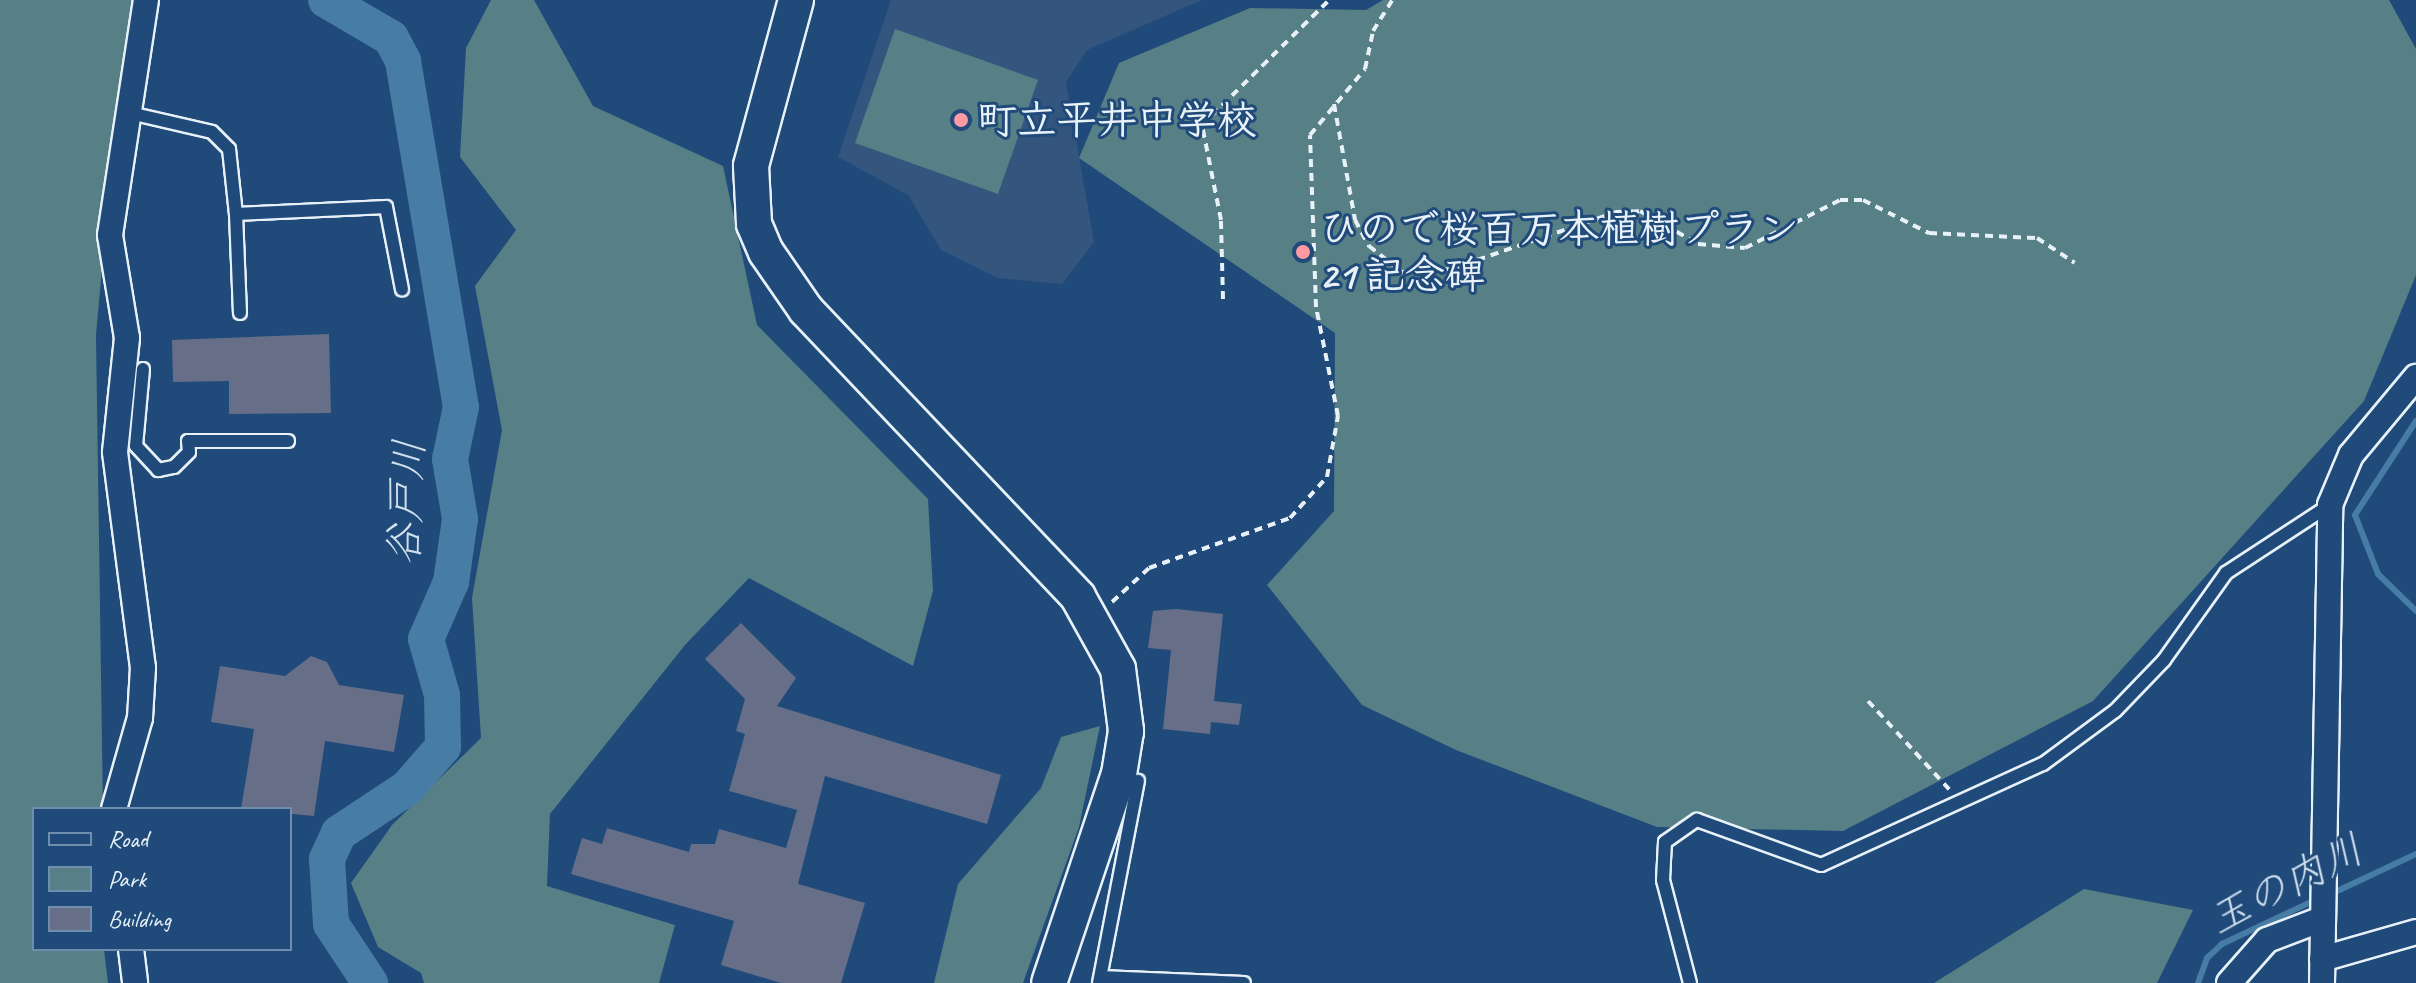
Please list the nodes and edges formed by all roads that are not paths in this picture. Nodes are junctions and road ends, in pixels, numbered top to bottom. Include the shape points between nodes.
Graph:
1 (146, 0) edge
2 (796, 0) edge
3 (130, 113) junction
4 (236, 214) junction
5 (402, 289) dead end
6 (240, 313) dead end
7 (127, 338) junction
8 (143, 369) joint
9 (2416, 377) edge
10 (288, 441) dead end
11 (2330, 505) junction
12 (1138, 781) dead end
13 (115, 807) edge
14 (2322, 916) junction
15 (2416, 932) edge
16 (131, 951) edge
17 (2322, 971) edge
18 (1100, 980) edge
19 (135, 983) edge
20 (1049, 983) edge
21 (1244, 983) edge
22 (1690, 983) edge
23 (2229, 983) edge

1 - 3 street
2 - 20 street via 751,166 754,224 766,252 806,310 1095,619 1125,697 1124,754
3 - 4 lane via 212,132 229,149
3 - 7 street via 110,235
4 - 5 lane via 386,207
4 - 6 lane
7 - 8 street
7 - 13 street via 115,452 143,668 140,718
8 - 10 lane via 136,446 158,470 174,467 189,452 188,441
9 - 11 street via 2351,455
11 - 14 street
11 - 22 lane via 2226,573 2164,660 2115,711 2043,764 1821,865 1697,820 1665,842 1660,860
12 - 18 lane
14 - 17 street
14 - 23 street via 2267,940
15 - 17 street
16 - 19 street
18 - 21 lane

